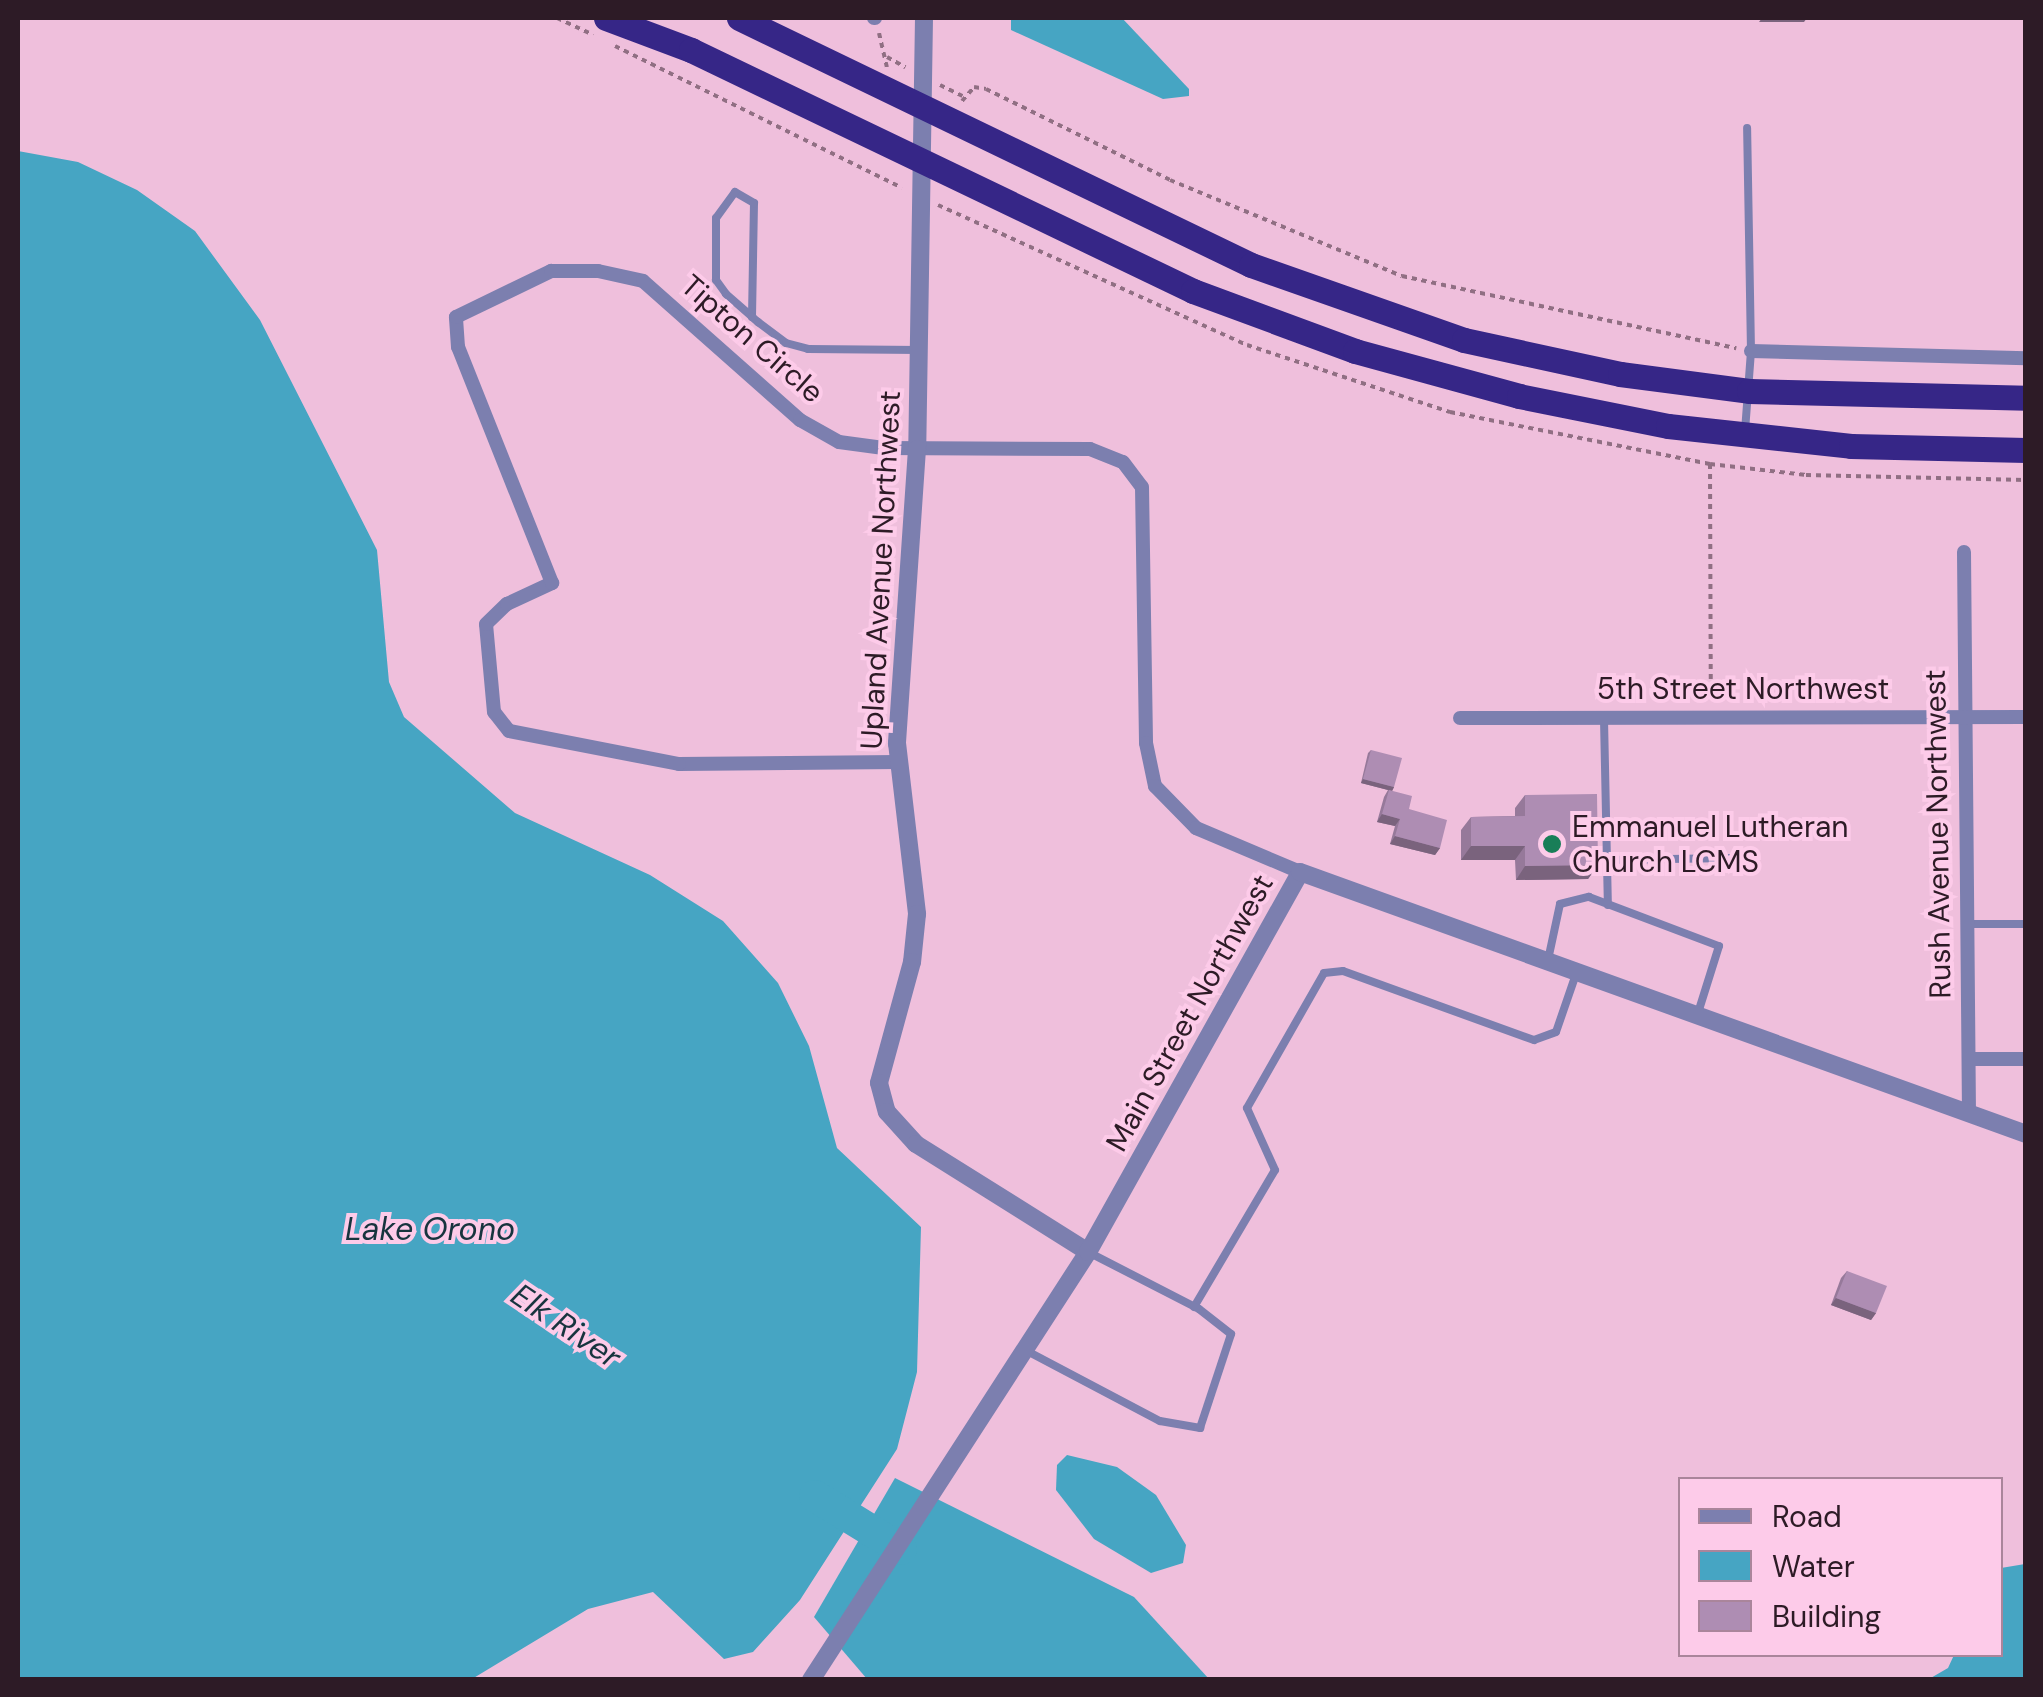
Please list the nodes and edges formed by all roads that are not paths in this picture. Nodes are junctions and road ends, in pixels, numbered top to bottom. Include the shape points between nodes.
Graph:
1 (606, 18) edge
2 (739, 18) edge
3 (924, 18) edge
4 (923, 108) junction
5 (1747, 128) dead end
6 (921, 163) junction
7 (752, 317) junction
8 (919, 350) junction
9 (1751, 351) junction
10 (2026, 358) edge
11 (1749, 391) junction
12 (2026, 398) edge
13 (1745, 435) junction
14 (917, 449) junction
15 (2026, 450) edge
16 (1964, 552) dead end
17 (1604, 717) junction
18 (1963, 717) junction
19 (2026, 717) edge
20 (1460, 718) dead end
21 (898, 762) junction
22 (1731, 858) dead end
23 (1607, 860) junction
24 (1300, 872) junction
25 (1608, 904) junction
26 (1967, 924) junction
27 (2026, 924) edge
28 (1548, 960) junction
29 (1577, 971) junction
30 (1698, 1014) junction
31 (1969, 1059) junction
32 (2026, 1060) edge
33 (1970, 1114) junction
34 (2026, 1134) edge
35 (1088, 1252) junction
36 (1194, 1307) junction
37 (1027, 1351) junction
38 (812, 1680) edge

1 - 6 highway via 692,50
2 - 4 highway
3 - 4 street, Upland Avenue Northwest
4 - 6 street, Upland Avenue Northwest
4 - 11 highway via 1251,264 1388,317 1526,356
5 - 9 lane
6 - 8 street, Upland Avenue Northwest
6 - 13 highway via 1193,291 1356,351 1570,408
7 - 7 lane via 716,280 716,218 735,192 754,204
7 - 8 lane via 786,343 808,348
8 - 14 street, Upland Avenue Northwest
9 - 10 street
9 - 11 lane
11 - 12 highway
11 - 13 lane
13 - 15 highway via 1851,446
14 - 21 street, Upland Avenue Northwest
14 - 21 street, Tipton Circle via 862,446 819,432 644,282 551,271 456,317 458,347 552,584 507,604 486,624 494,712 509,731 679,764
14 - 24 street, Tipton Circle via 1090,449 1107,452 1137,474 1146,742 1154,786 1196,828
16 - 18 street, Rush Avenue Northwest
17 - 18 street, 5th Street Northwest
17 - 20 street, 5th Street Northwest
17 - 23 lane
18 - 19 street, 5th Street Northwest
18 - 26 street, Rush Avenue Northwest
21 - 35 street, Upland Avenue Northwest via 917,914 912,962 879,1084 886,1112 939,1160
22 - 23 lane
23 - 25 lane
24 - 28 street, Main Street Northwest
24 - 35 street, Main Street Northwest
25 - 28 lane via 1589,897 1560,904
25 - 30 lane via 1719,946
26 - 27 lane
26 - 31 street, Rush Avenue Northwest
28 - 29 street, Main Street Northwest
29 - 30 street, Main Street Northwest
29 - 36 lane via 1556,1032 1534,1040 1343,972 1324,973 1247,1108 1275,1170
30 - 33 street, Main Street Northwest
31 - 32 street
31 - 33 street, Rush Avenue Northwest
33 - 34 street, Main Street Northwest
35 - 36 lane
35 - 37 street, Main Street Northwest
36 - 37 lane via 1231,1334 1200,1428 1160,1422
37 - 38 street, Main Street Northwest

